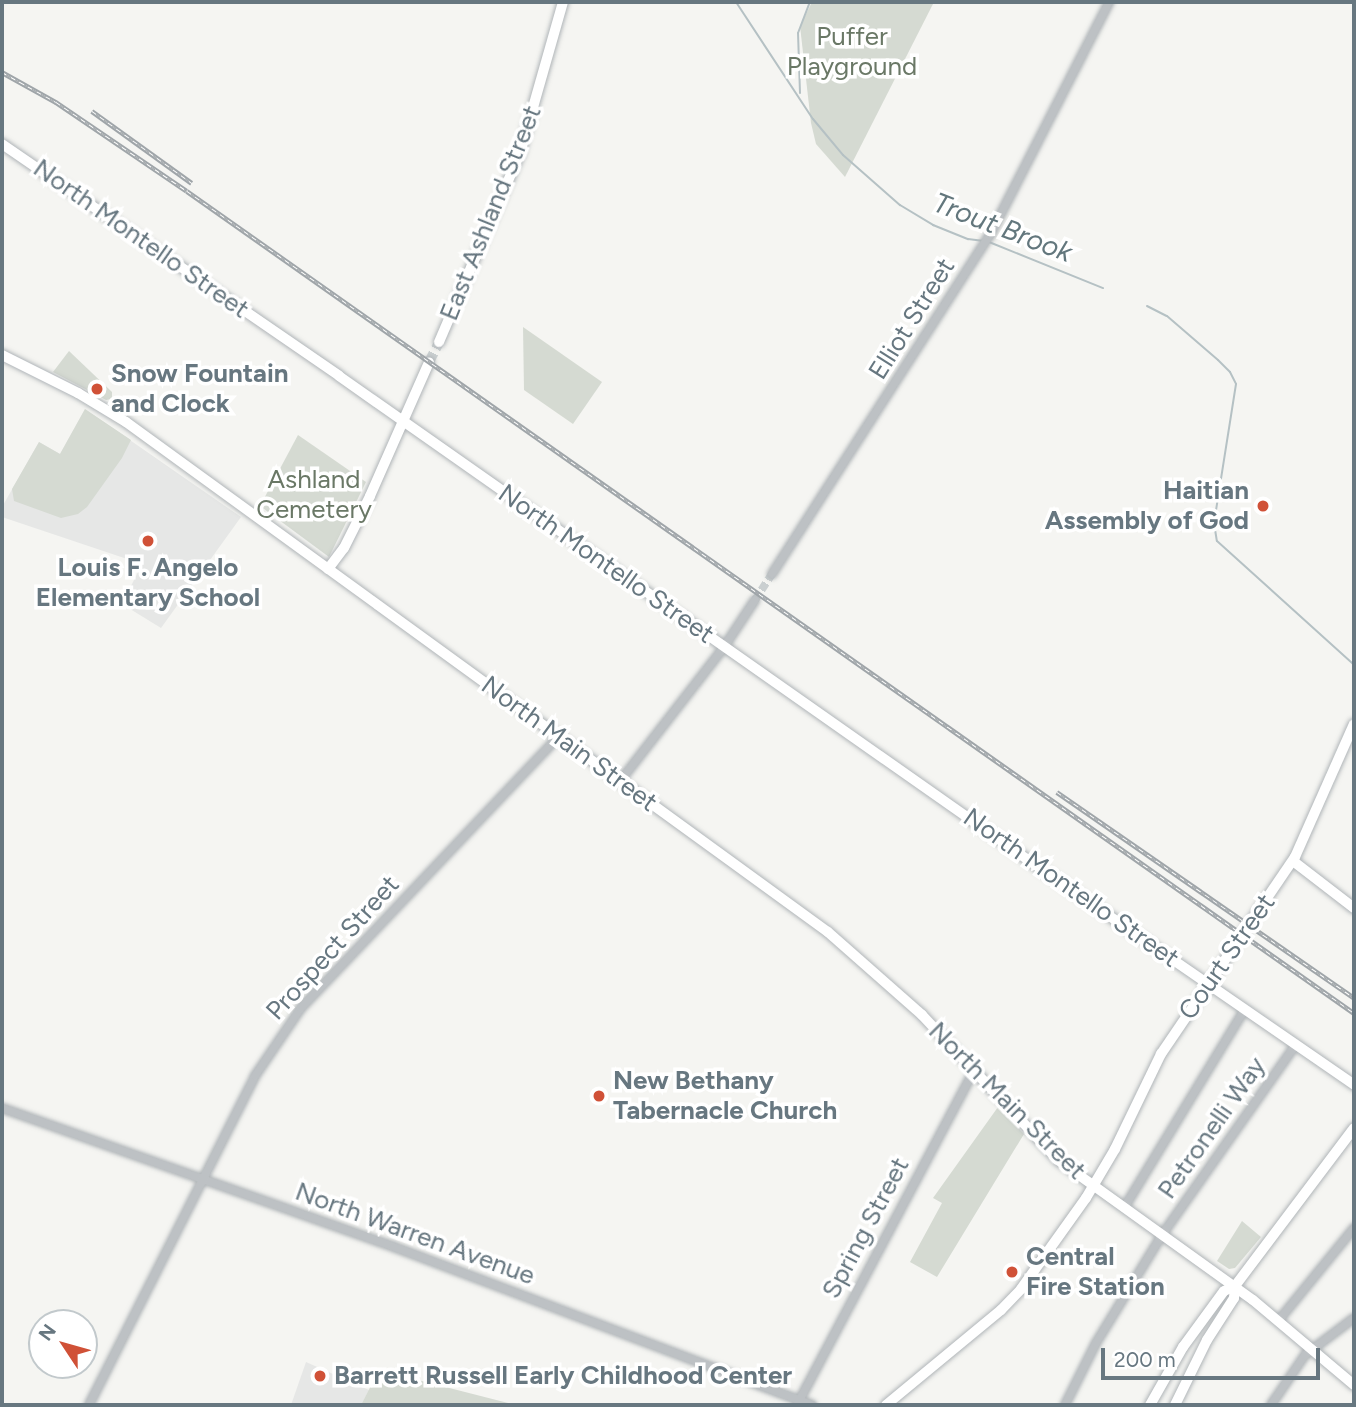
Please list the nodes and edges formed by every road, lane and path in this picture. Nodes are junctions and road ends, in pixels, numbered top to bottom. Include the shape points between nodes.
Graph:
1 (564, 2) edge
2 (1109, 2) edge
3 (2, 144) edge
4 (439, 342) tunnel mouth
5 (2, 355) edge
6 (429, 362) tunnel mouth
7 (404, 421) junction
8 (328, 569) junction
9 (772, 574) tunnel mouth
10 (755, 600) tunnel mouth
11 (724, 647) junction
12 (1354, 724) edge
13 (558, 737) junction
14 (621, 780) junction
15 (1293, 860) junction
16 (1354, 908) edge
17 (1210, 984) junction
18 (1245, 1009) junction
19 (1296, 1044) junction
20 (974, 1071) junction
21 (1354, 1085) edge
22 (2, 1108) edge
23 (1354, 1128) edge
24 (204, 1178) junction
25 (1094, 1187) junction
26 (1124, 1208) junction
27 (1354, 1228) edge
28 (1162, 1235) junction
29 (1235, 1286) junction
30 (1354, 1318) edge
31 (1279, 1320) junction
32 (1189, 1339) junction
33 (1204, 1348) junction
34 (1313, 1348) junction
35 (1354, 1385) edge
36 (798, 1403) edge
37 (89, 1405) edge
38 (811, 1405) edge
39 (886, 1405) edge
40 (1065, 1405) edge
41 (1150, 1405) edge
42 (1174, 1405) edge
43 (1271, 1405) edge

1 - 4 main road, East Ashland Street via 520,153
2 - 9 street, Elliot Street via 990,235
3 - 7 main road, North Montello Street
5 - 8 main road, North Main Street via 117,415
6 - 7 main road
7 - 8 main road via 344,548
7 - 11 main road, North Montello Street
8 - 13 main road, North Main Street
10 - 11 street
11 - 14 street
11 - 17 main road, North Montello Street
12 - 15 main road, Court Street
13 - 14 main road, North Main Street
13 - 24 street, Prospect Street via 301,1008 255,1076
14 - 20 main road, North Main Street via 828,932 922,1015
15 - 16 main road
15 - 17 main road, Court Street
17 - 18 main road, North Montello Street
17 - 25 main road, Court Street via 1158,1059
18 - 19 main road, North Montello Street
18 - 26 street
19 - 21 main road, North Montello Street
19 - 28 street, Petronelli Way
20 - 25 main road, North Main Street via 1058,1160
20 - 36 street, Spring Street
22 - 24 street, North Warren Avenue
23 - 29 main road
24 - 36 street, North Warren Avenue
24 - 37 street, Prospect Street
25 - 26 main road, North Main Street
25 - 39 main road, Court Street via 1003,1308
26 - 28 main road, North Main Street
27 - 31 street
28 - 29 main road, North Main Street
28 - 40 street, Petronelli Way via 1096,1343
29 - 31 main road, North Main Street
29 - 32 main road via 1224,1291
29 - 33 main road via 1234,1298
30 - 34 street
31 - 34 main road, North Main Street
32 - 33 main road
32 - 41 main road
33 - 42 main road
34 - 35 main road, North Main Street
34 - 43 street
36 - 38 street, North Warren Avenue

